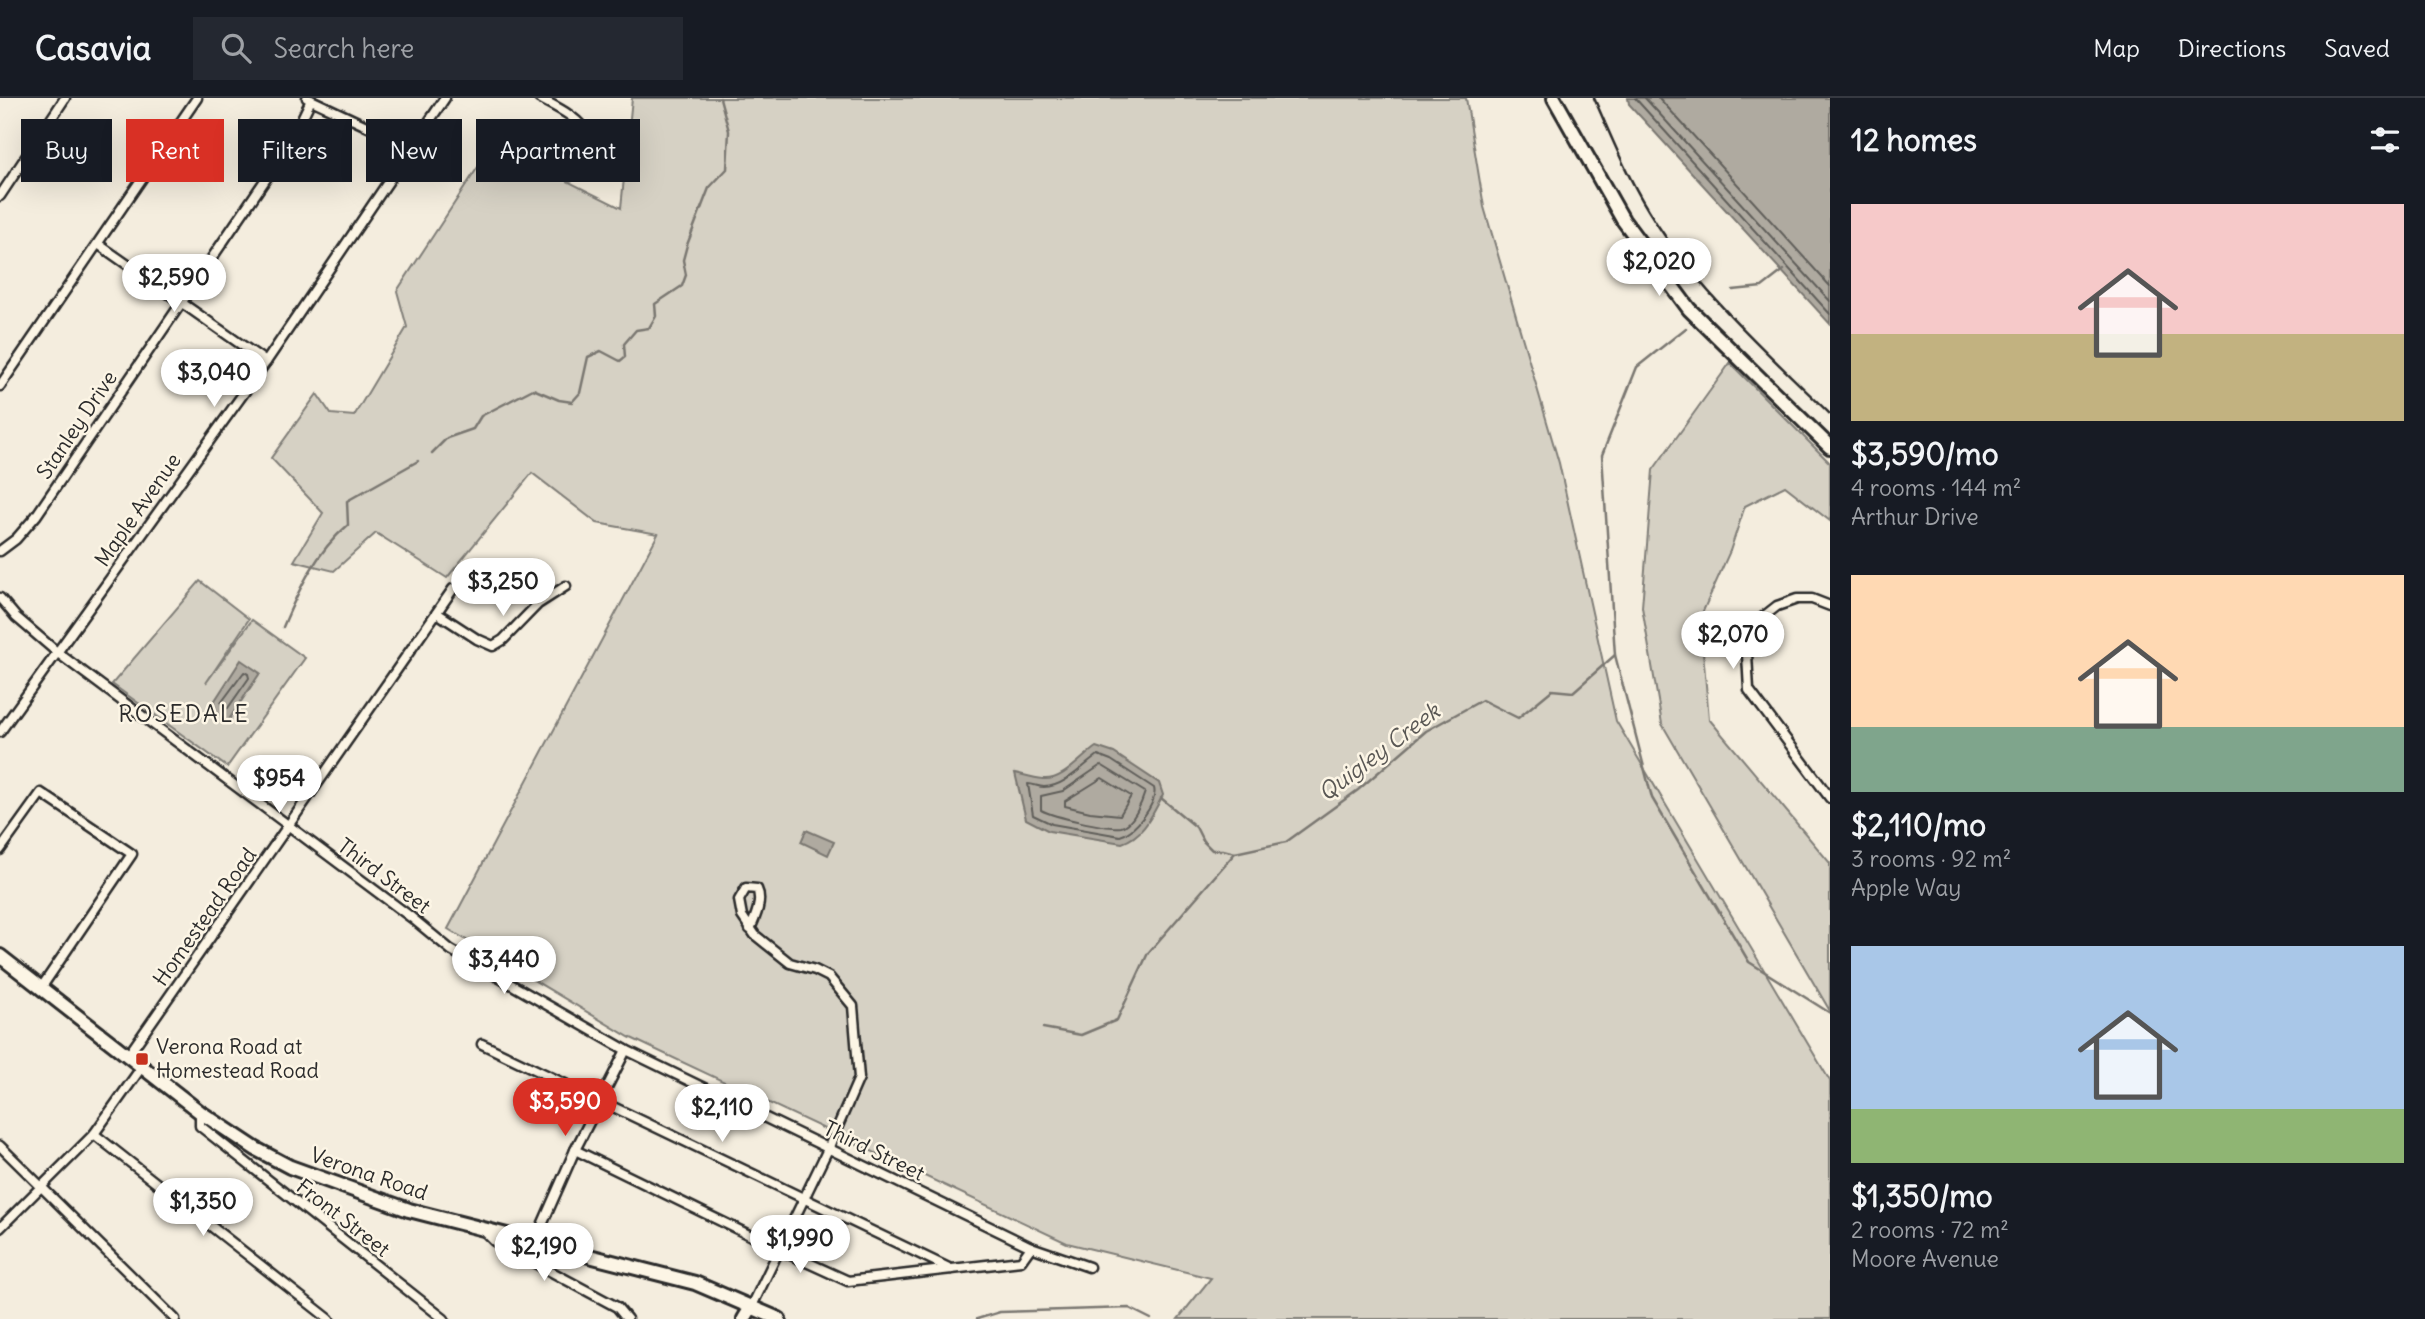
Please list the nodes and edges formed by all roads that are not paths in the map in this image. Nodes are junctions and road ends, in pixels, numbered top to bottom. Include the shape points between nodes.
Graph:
1 (65, 98) edge
2 (197, 98) edge
3 (445, 98) edge
4 (539, 98) edge
5 (1554, 98) edge
6 (309, 99) edge
7 (430, 119) edge
8 (572, 119) edge
9 (366, 126) edge
10 (387, 182) edge
11 (0, 196) edge
12 (98, 244) junction
13 (181, 302) junction
14 (265, 362) junction
15 (0, 386) edge
16 (1830, 447) edge
17 (0, 551) edge
18 (566, 586) dead end
19 (453, 589) dead end
20 (0, 598) edge
21 (1830, 606) edge
22 (437, 613) junction
23 (58, 653) junction
24 (0, 733) edge
25 (1830, 798) edge
26 (289, 826) junction
27 (0, 850) edge
28 (750, 929) junction
29 (0, 956) edge
30 (41, 988) junction
31 (482, 1044) dead end
32 (626, 1050) junction
33 (127, 1057) junction
34 (141, 1068) junction
35 (599, 1100) junction
36 (200, 1112) junction
37 (94, 1133) junction
38 (0, 1146) edge
39 (828, 1149) junction
40 (576, 1150) junction
41 (43, 1187) junction
42 (804, 1200) junction
43 (0, 1227) edge
44 (482, 1228) junction
45 (535, 1241) junction
46 (1031, 1247) junction
47 (780, 1250) junction
48 (1089, 1267) dead end
49 (951, 1269) junction
50 (752, 1306) junction
51 (175, 1319) edge
52 (330, 1319) edge
53 (443, 1319) edge
54 (628, 1319) edge
55 (744, 1319) edge
56 (779, 1319) edge

1 - 11 street
2 - 12 street
3 - 7 street, Maple Avenue
4 - 8 street
5 - 16 street via 1623,220 1681,299
6 - 9 street
6 - 13 street, Stanley Drive via 289,145
10 - 14 street, Maple Avenue
12 - 13 street
12 - 15 street
13 - 14 street
13 - 17 street, Stanley Drive via 36,516
14 - 23 street, Maple Avenue
18 - 22 street via 538,604 493,646
19 - 22 street, Homestead Road
20 - 23 street, Third Street
21 - 25 street via 1812,599 1777,606 1763,617 1747,654 1749,690
22 - 26 street, Homestead Road
23 - 24 street, Maple Avenue
23 - 26 street, Third Street
26 - 32 street, Third Street via 451,950
26 - 33 street, Homestead Road
27 - 30 street via 41,793 132,854
28 - 28 street via 760,895 757,889 746,888 738,900
28 - 39 street via 790,962 829,977 853,1006 859,1079
29 - 30 street, Verona Road
30 - 33 street, Verona Road
31 - 35 street
32 - 35 street
32 - 39 street, Third Street
33 - 34 street, Verona Road
34 - 36 street, Verona Road
34 - 37 street
35 - 40 street
35 - 42 street
36 - 44 street, Verona Road via 290,1167 409,1210
36 - 53 street, Front Street via 200,1126
37 - 41 street
37 - 52 street
38 - 41 street
39 - 42 street
39 - 46 street, Third Street
40 - 45 street
40 - 47 street
41 - 43 street
41 - 51 street
42 - 47 street
42 - 49 street
44 - 45 street, Verona Road
44 - 54 street via 494,1241 617,1307
45 - 50 street, Verona Road via 695,1283
46 - 48 street, Third Street
46 - 49 street via 1021,1261
47 - 49 street via 848,1281
47 - 50 street
50 - 55 street
50 - 56 street, Verona Road

